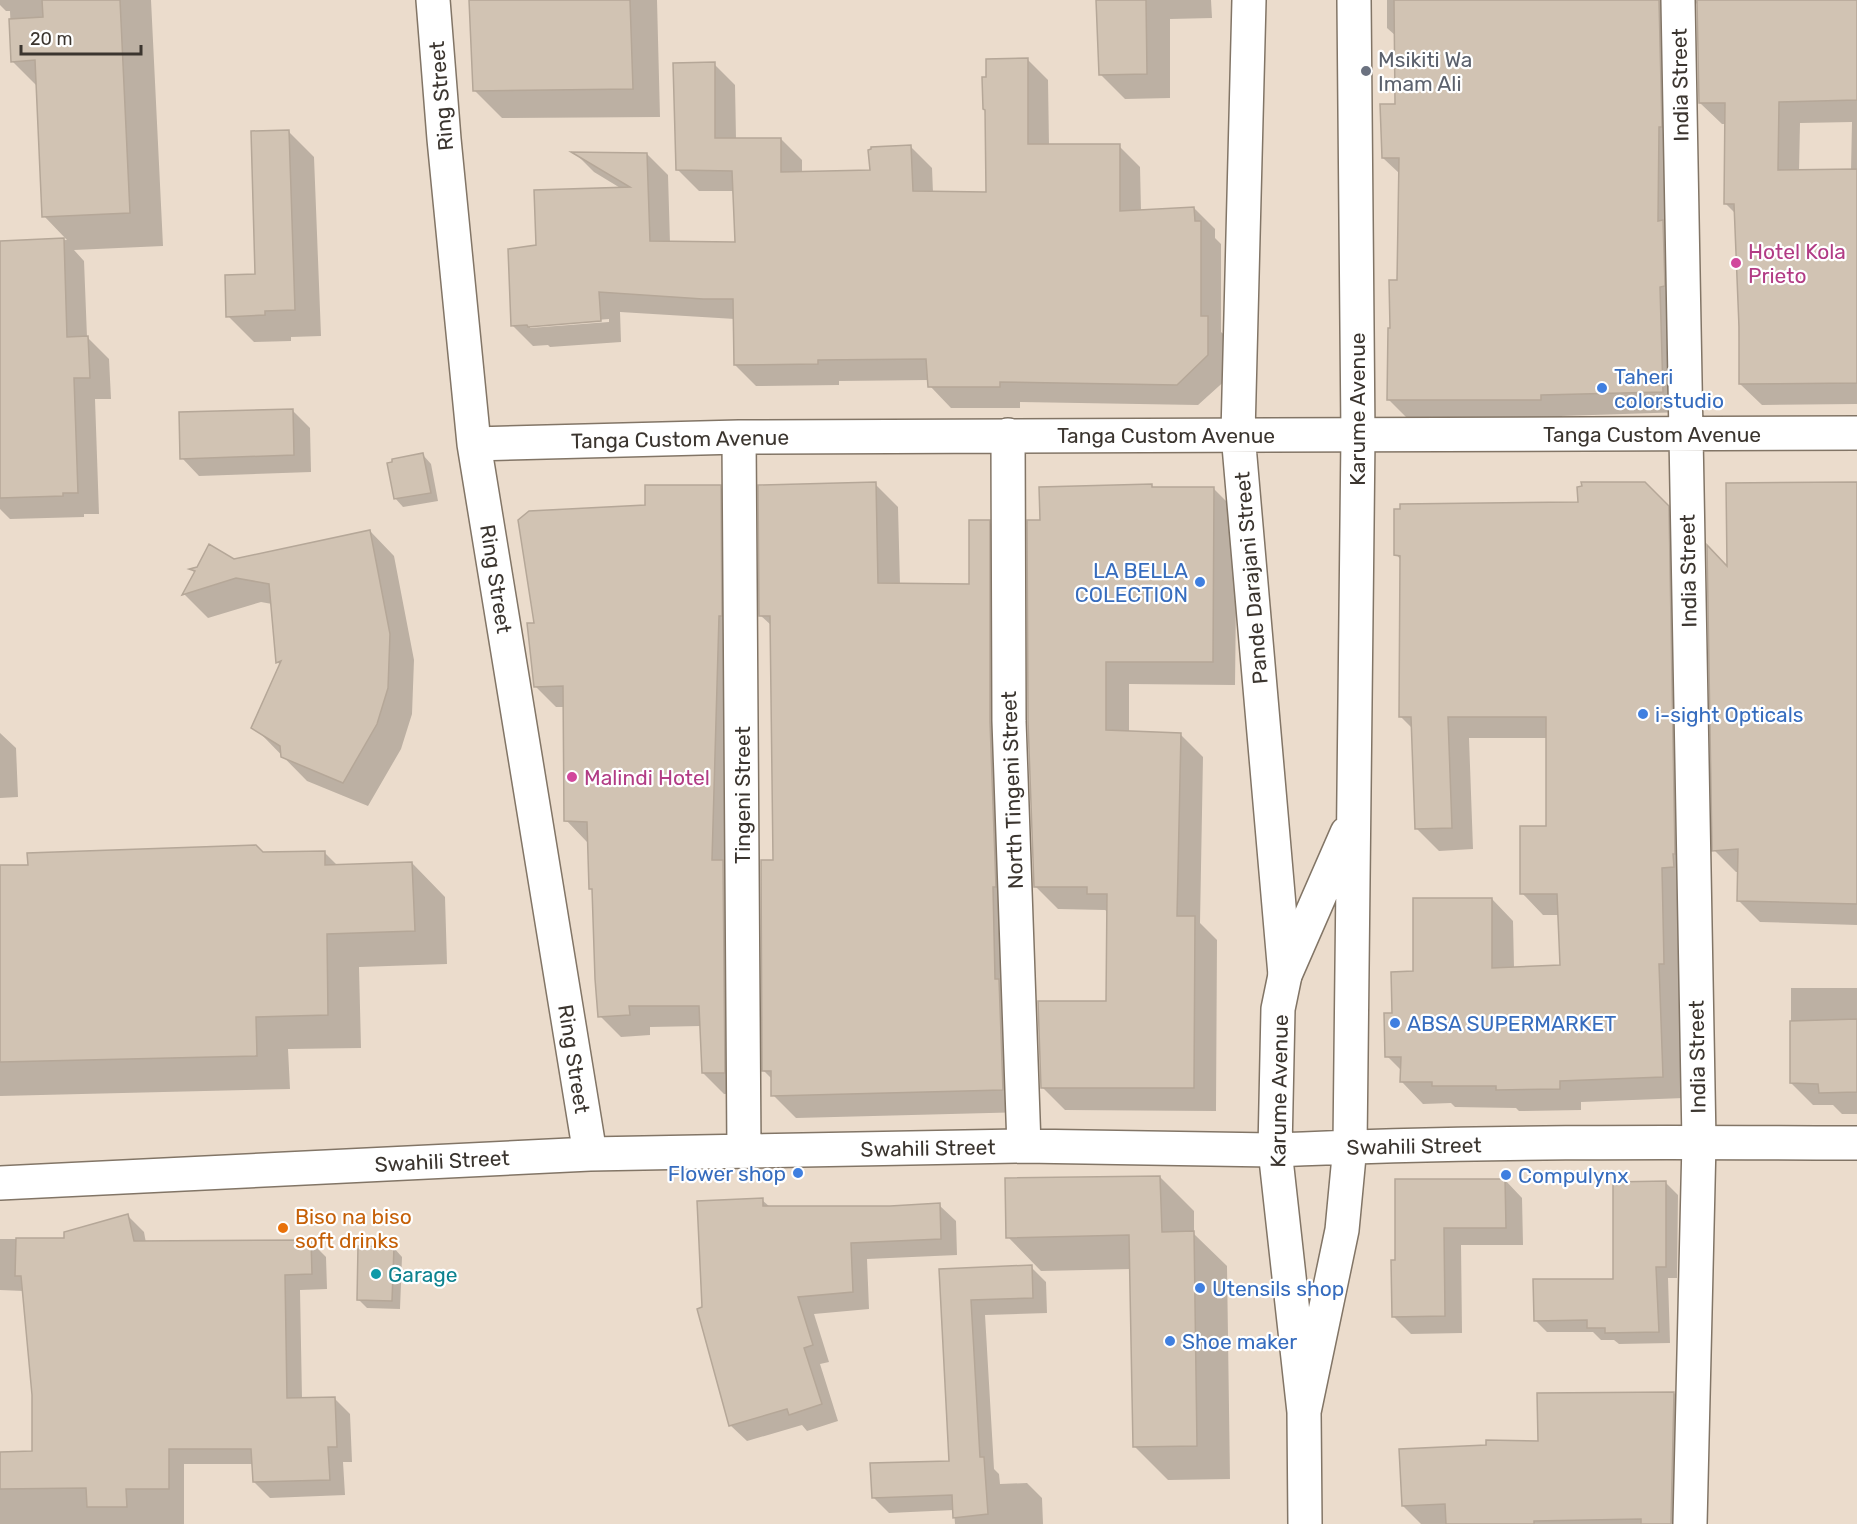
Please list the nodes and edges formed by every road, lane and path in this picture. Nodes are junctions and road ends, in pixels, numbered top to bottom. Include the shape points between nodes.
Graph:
1 (433, 0) edge
2 (1249, 0) edge
3 (1354, 0) edge
4 (1678, 0) edge
5 (1857, 433) edge
6 (1238, 434) junction
7 (1685, 434) junction
8 (1008, 435) junction
9 (1358, 436) junction
10 (739, 437) junction
11 (474, 444) junction
12 (1354, 819) junction
13 (1285, 975) junction
14 (1699, 1142) junction
15 (1857, 1143) edge
16 (1024, 1146) junction
17 (1350, 1146) junction
18 (1275, 1149) junction
19 (744, 1152) junction
20 (590, 1154) junction
21 (0, 1183) edge
22 (1304, 1412) junction
23 (1305, 1524) edge
24 (1690, 1524) edge

1 - 11 street, Ring Street
2 - 6 street, Pande Darajani Street
3 - 9 street, Karume Avenue
4 - 7 street, India Street
5 - 7 street, Tanga Custom Avenue
6 - 8 street, Tanga Custom Avenue
6 - 9 street, Tanga Custom Avenue
6 - 13 street, Pande Darajani Street
7 - 9 street, Tanga Custom Avenue
7 - 14 street, India Street
8 - 10 street, Tanga Custom Avenue
8 - 16 street, North Tingeni Street via 1009,722
9 - 12 street, Karume Avenue
10 - 11 street, Tanga Custom Avenue
10 - 19 street, Tingeni Street
11 - 20 street, Ring Street
12 - 13 street, Karume Avenue
12 - 17 street, Karume Avenue
13 - 18 street, Karume Avenue via 1278,1008
14 - 15 street, Swahili Street
14 - 17 street, Swahili Street
14 - 24 street, India Street
16 - 18 street, Swahili Street
16 - 19 street, Swahili Street
17 - 18 street, Swahili Street
17 - 22 street, Karume Avenue via 1342,1230
18 - 22 street, Karume Avenue
19 - 20 street, Swahili Street
20 - 21 street, Swahili Street
22 - 23 street, Karume Avenue

